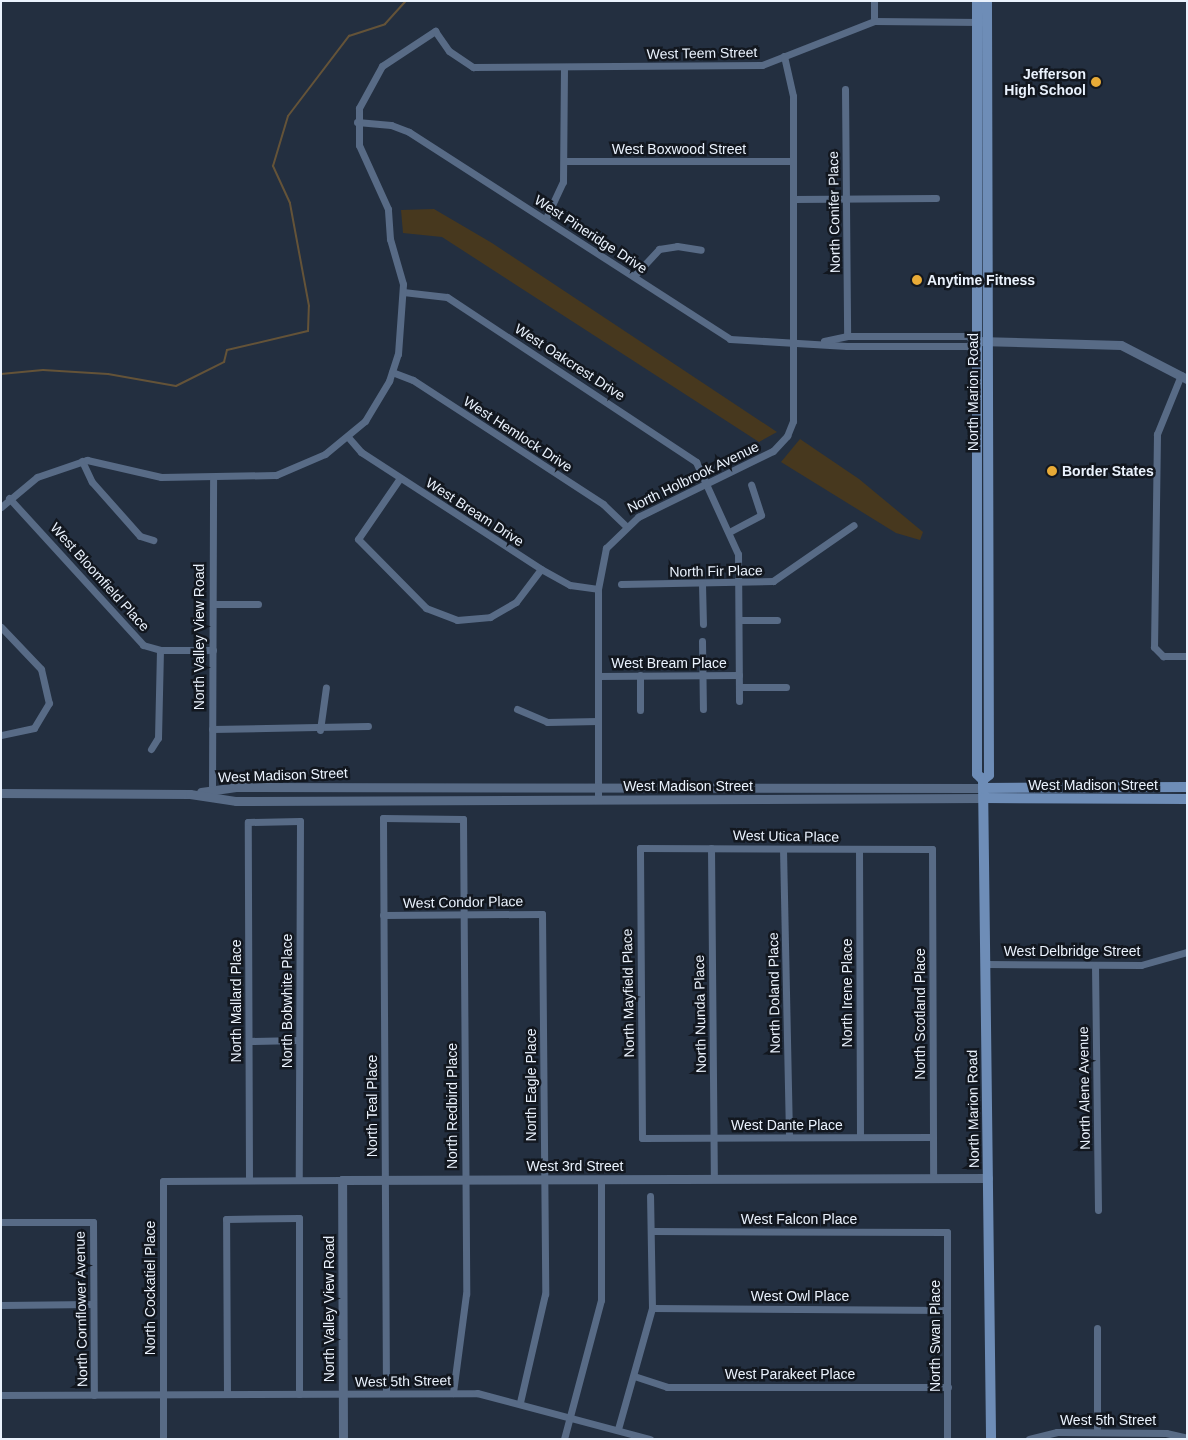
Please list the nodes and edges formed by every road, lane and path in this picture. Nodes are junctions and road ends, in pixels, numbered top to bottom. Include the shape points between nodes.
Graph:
1 (874, 1) edge
2 (977, 1) edge
3 (987, 1) edge
4 (874, 22) junction
5 (982, 22) junction
6 (784, 56) junction
7 (564, 68) junction
8 (845, 89) dead end
9 (356, 122) junction
10 (564, 161) junction
11 (793, 162) junction
12 (936, 198) dead end
13 (793, 199) junction
14 (846, 199) junction
15 (546, 218) junction
16 (700, 250) dead end
17 (634, 276) junction
18 (403, 292) junction
19 (847, 336) junction
20 (979, 341) junction
21 (817, 342) junction
22 (794, 343) junction
23 (392, 372) junction
24 (1184, 377) edge
25 (348, 437) junction
26 (82, 461) junction
27 (213, 478) junction
28 (400, 478) junction
29 (708, 482) junction
30 (751, 485) dead end
31 (9, 498) junction
32 (1, 507) edge
33 (624, 525) junction
34 (854, 525) dead end
35 (731, 531) junction
36 (153, 540) dead end
37 (541, 570) junction
38 (621, 584) dead end
39 (702, 584) junction
40 (739, 584) junction
41 (598, 589) junction
42 (213, 604) junction
43 (258, 604) dead end
44 (739, 620) junction
45 (777, 620) dead end
46 (703, 624) dead end
47 (1, 627) edge
48 (702, 641) dead end
49 (160, 650) junction
50 (213, 650) junction
51 (1187, 656) edge
52 (739, 674) junction
53 (640, 675) junction
54 (703, 675) junction
55 (598, 676) junction
56 (326, 687) dead end
57 (739, 687) junction
58 (786, 687) dead end
59 (739, 701) dead end
60 (517, 709) dead end
61 (703, 709) dead end
62 (640, 710) dead end
63 (598, 721) junction
64 (368, 726) dead end
65 (212, 729) junction
66 (320, 730) junction
67 (1, 735) edge
68 (151, 750) dead end
69 (598, 786) junction
70 (1187, 787) edge
71 (983, 789) junction
72 (1, 793) edge
73 (212, 794) junction
74 (1187, 799) edge
75 (598, 800) junction
76 (383, 818) joint
77 (300, 821) joint
78 (640, 848) joint
79 (711, 848) junction
80 (783, 849) junction
81 (859, 849) junction
82 (932, 849) joint
83 (464, 914) junction
84 (542, 914) joint
85 (384, 915) junction
86 (1187, 952) edge
87 (986, 964) junction
88 (1095, 965) junction
89 (299, 1040) junction
90 (249, 1041) junction
91 (789, 1137) junction
92 (860, 1137) junction
93 (933, 1137) junction
94 (642, 1138) joint
95 (714, 1138) junction
96 (933, 1178) junction
97 (988, 1178) junction
98 (601, 1179) junction
99 (714, 1179) junction
100 (249, 1180) junction
101 (299, 1180) junction
102 (342, 1180) junction
103 (385, 1180) junction
104 (464, 1180) junction
105 (544, 1180) junction
106 (162, 1181) joint
107 (650, 1196) dead end
108 (1098, 1210) dead end
109 (1, 1222) edge
110 (652, 1230) junction
111 (947, 1232) joint
112 (93, 1304) junction
113 (1, 1305) edge
114 (652, 1308) junction
115 (947, 1310) junction
116 (1097, 1328) dead end
117 (634, 1376) junction
118 (948, 1387) junction
119 (453, 1392) junction
120 (386, 1393) junction
121 (227, 1394) junction
122 (299, 1394) junction
123 (343, 1394) junction
124 (1, 1395) edge
125 (94, 1395) junction
126 (163, 1395) junction
127 (520, 1402) junction
128 (570, 1416) junction
129 (618, 1429) junction
130 (1097, 1432) junction
131 (1187, 1438) edge
132 (163, 1439) edge
133 (343, 1439) edge
134 (564, 1439) edge
135 (650, 1439) edge
136 (947, 1439) edge
137 (991, 1439) edge
138 (1028, 1439) edge

1 - 4 street
2 - 5 main road, North Marion Road
3 - 5 main road, North Marion Road
4 - 5 street, West Teem Street
4 - 6 street, West Teem Street
5 - 20 main road, North Marion Road
6 - 7 street, West Teem Street via 762,65
6 - 11 street, North Holbrook Avenue via 793,96
7 - 9 street, West Teem Street via 473,67 449,51 435,31 378,71 361,100
7 - 10 street
8 - 14 street, North Conifer Place
9 - 15 street, West Pineridge Drive via 401,127
9 - 18 street via 364,162 388,209 390,240
10 - 11 street, West Boxwood Street
10 - 15 street via 562,188
11 - 13 street, North Holbrook Avenue
12 - 14 street
13 - 14 street
13 - 22 street, North Holbrook Avenue
14 - 19 street, North Conifer Place
15 - 17 street, West Pineridge Drive
16 - 17 street via 678,246 659,249
17 - 22 street, West Pineridge Drive via 730,339
18 - 23 street via 398,354
18 - 29 street, West Oakcrest Drive via 431,292 451,299 684,452
19 - 20 street, West Pineridge Drive via 968,336
19 - 21 street, West Pineridge Drive
20 - 21 street, West Pineridge Drive via 967,346
20 - 24 street via 1122,345
20 - 71 main road, North Marion Road via 977,765
21 - 22 street, West Pineridge Drive
22 - 29 street, North Holbrook Avenue via 794,416 787,436 773,451
23 - 25 street via 376,406
23 - 33 street, West Hemlock Drive via 413,380 603,504
24 - 51 street via 1157,434 1154,647 1163,656
25 - 27 street via 289,472 259,478
25 - 28 street, West Bream Drive via 360,452
26 - 27 street via 154,476
26 - 31 street via 45,474
26 - 36 street via 92,482 140,536
27 - 42 street, North Valley View Road
28 - 37 street, West Bream Drive
28 - 37 street via 358,539 426,608 457,620 490,617 516,602
29 - 33 street, North Holbrook Avenue
29 - 35 street, West Oakcrest Drive
30 - 35 street via 761,515
31 - 32 street
31 - 49 street, West Bloomfield Place via 143,645
33 - 41 street, North Holbrook Avenue via 604,553
34 - 40 street, North Fir Place via 781,578
35 - 40 street, West Oakcrest Drive
37 - 41 street, West Bream Drive via 570,586
38 - 39 street, North Fir Place
39 - 40 street, North Fir Place
39 - 46 street
40 - 44 street, West Oakcrest Drive
41 - 55 street, North Holbrook Avenue
42 - 43 street
42 - 50 street, North Valley View Road
44 - 45 street
44 - 52 street, West Oakcrest Drive
47 - 67 street via 41,669 49,703 34,728
48 - 54 street
49 - 50 street, West Bloomfield Place
49 - 68 street via 158,738
50 - 65 street, North Valley View Road
52 - 54 street, West Bream Place
52 - 57 street, West Oakcrest Drive
53 - 54 street, West Bream Place
53 - 55 street, West Bream Place
53 - 62 street
54 - 61 street
55 - 63 street, North Holbrook Avenue
56 - 66 street
57 - 58 street
57 - 59 street, West Oakcrest Drive
60 - 63 street via 547,722
63 - 69 street, North Holbrook Avenue
64 - 66 street
65 - 66 street
65 - 73 street, North Valley View Road
69 - 71 street, West Madison Street
69 - 73 street, West Madison Street
69 - 75 street, North Holbrook Avenue
70 - 71 main road, West Madison Street
71 - 74 main road, West Madison Street
71 - 75 street, West Madison Street
71 - 87 main road, North Marion Road
72 - 73 street, West Madison Street
73 - 75 street, West Madison Street via 236,801
76 - 83 street, North Redbird Place via 463,819
76 - 85 street, North Teal Place
77 - 89 street, North Bobwhite Place
77 - 90 street, North Mallard Place via 248,822
78 - 79 street, West Utica Place
78 - 94 street, North Mayfield Place
79 - 80 street, West Utica Place
79 - 95 street, North Nunda Place
80 - 81 street, West Utica Place
80 - 91 street, North Doland Place
81 - 82 street, West Utica Place
81 - 92 street, North Irene Place
82 - 93 street, North Scotland Place
83 - 84 street, West Condor Place
83 - 85 street, West Condor Place
83 - 104 street, North Redbird Place
84 - 105 street, North Eagle Place
85 - 103 street, North Teal Place
86 - 88 street, West Delbridge Street via 1141,965
87 - 88 street, West Delbridge Street
87 - 97 main road, North Marion Road
88 - 108 street, North Alene Avenue
89 - 90 street
89 - 101 street, North Bobwhite Place
90 - 100 street, North Mallard Place
91 - 92 street, West Dante Place
91 - 95 street, West Dante Place
92 - 93 street, West Dante Place
93 - 96 street, North Scotland Place
94 - 95 street, West Dante Place
95 - 99 street, North Nunda Place
96 - 97 street, West 3rd Street
96 - 99 street, West 3rd Street
97 - 137 main road, North Marion Road
98 - 99 street, West 3rd Street
98 - 105 street, West 3rd Street
98 - 128 street via 602,1300
100 - 101 street, West 3rd Street
100 - 106 street, West 3rd Street
101 - 102 street, West 3rd Street
102 - 103 street, West 3rd Street
102 - 123 street, North Valley View Road
103 - 104 street, West 3rd Street
103 - 120 street, North Teal Place
104 - 105 street, West 3rd Street
104 - 119 street, North Redbird Place via 466,1304
105 - 127 street, North Eagle Place via 544,1311
106 - 126 street, North Cockatiel Place
107 - 110 street
109 - 112 street, North Cornflower Avenue via 93,1222
110 - 111 street, West Falcon Place
110 - 114 street
111 - 115 street, North Swan Place
112 - 113 street
112 - 125 street, North Cornflower Avenue
114 - 115 street, West Owl Place
114 - 117 street
115 - 118 street, North Swan Place
116 - 130 street
117 - 118 street, West Parakeet Place via 667,1387
117 - 129 street
118 - 136 street, North Swan Place
119 - 120 street, West 5th Street
119 - 127 street, West 5th Street
120 - 123 street, West 5th Street
121 - 122 street, West 5th Street
121 - 122 street via 226,1219 299,1218
121 - 126 street, West 5th Street
122 - 123 street, West 5th Street
123 - 133 street, North Valley View Road
124 - 125 street, West 5th Street
125 - 126 street, West 5th Street
126 - 132 street, North Cockatiel Place
127 - 128 street, West 5th Street
128 - 129 street, West 5th Street
128 - 134 street
129 - 135 street, West 5th Street
130 - 131 street, West 5th Street via 1166,1433
130 - 138 street, West 5th Street via 1057,1432

